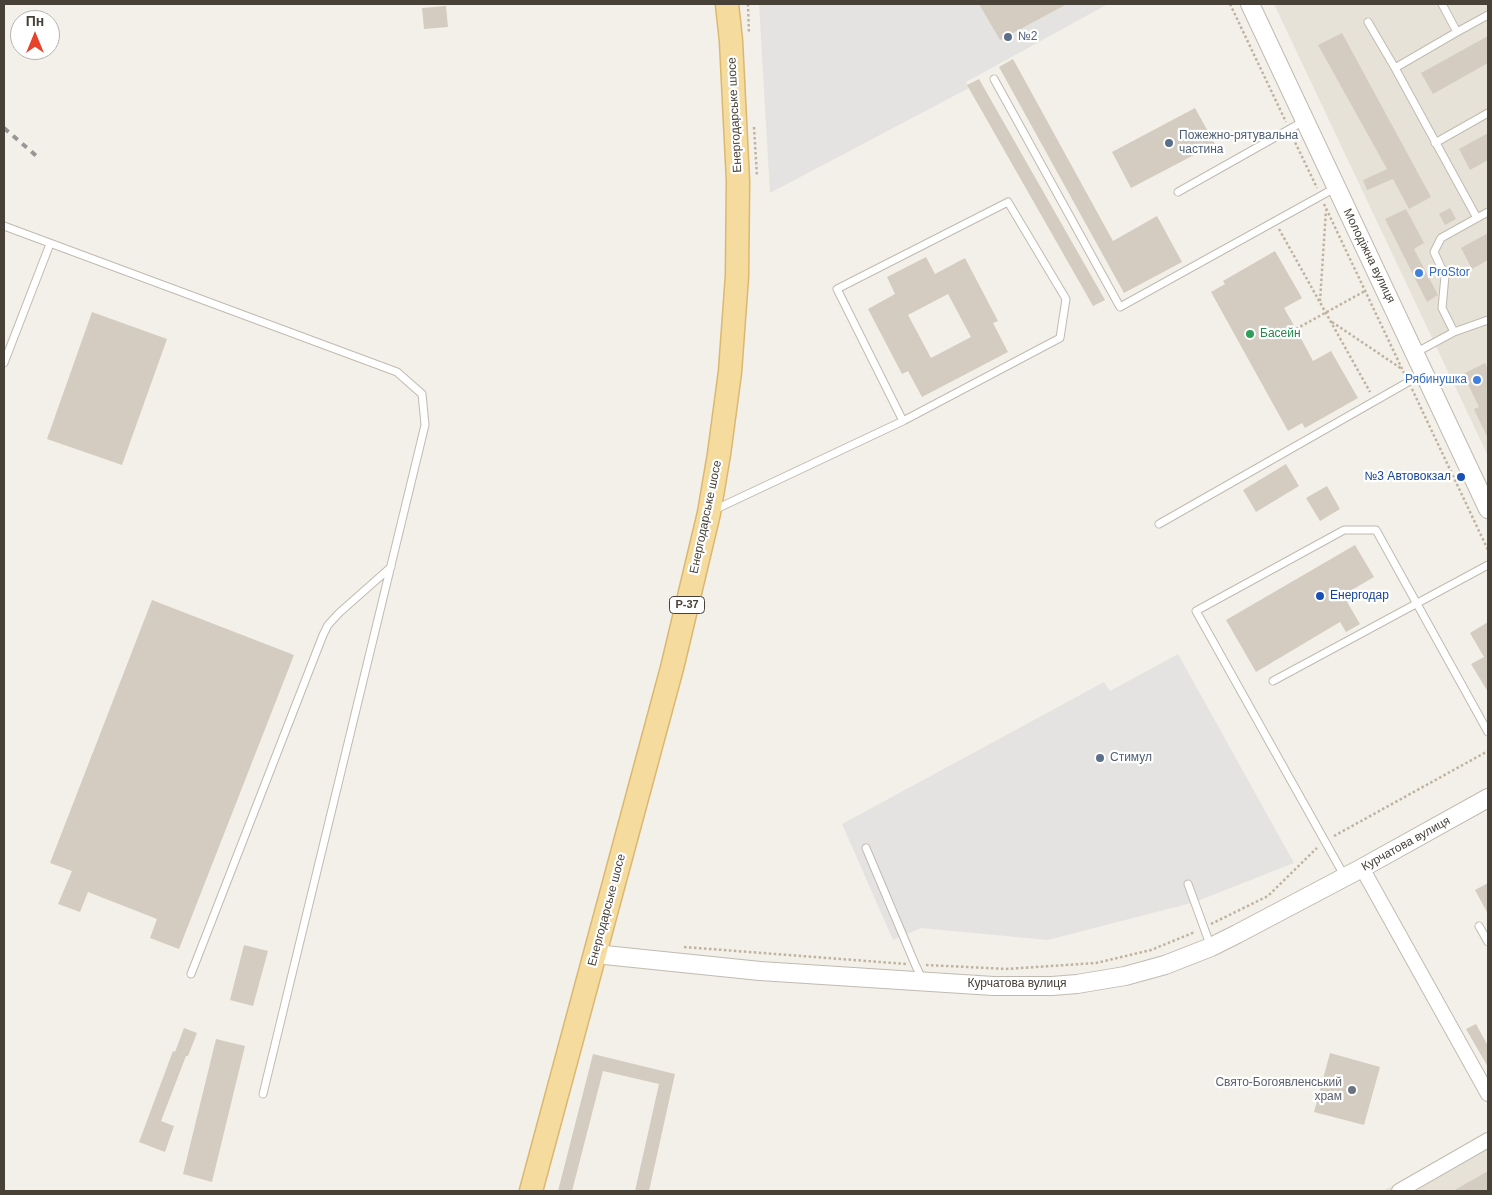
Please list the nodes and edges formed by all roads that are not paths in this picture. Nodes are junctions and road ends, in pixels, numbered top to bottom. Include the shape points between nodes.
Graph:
1 (727, 4) edge
2 (1442, 4) edge
3 (1253, 5) edge
4 (1488, 15) edge
5 (1368, 22) dead end
6 (1457, 32) junction
7 (1395, 68) junction
8 (994, 79) dead end
9 (1488, 113) edge
10 (1304, 120) junction
11 (1435, 143) junction
12 (1178, 192) dead end
13 (1328, 192) junction
14 (1488, 212) edge
15 (1477, 218) junction
16 (4, 226) edge
17 (50, 244) junction
18 (1488, 320) edge
19 (1454, 332) junction
20 (1415, 353) junction
21 (4, 363) edge
22 (1424, 373) junction
23 (904, 421) junction
24 (1488, 509) edge
25 (709, 512) junction
26 (1159, 524) dead end
27 (1488, 565) edge
28 (391, 567) junction
29 (1417, 603) junction
30 (1273, 681) dead end
31 (1488, 732) edge
32 (1488, 798) edge
33 (866, 848) dead end
34 (1362, 868) junction
35 (1345, 877) junction
36 (1188, 884) dead end
37 (1479, 926) dead end
38 (1488, 942) edge
39 (1211, 947) junction
40 (595, 954) junction
41 (191, 974) dead end
42 (923, 982) junction
43 (263, 1094) dead end
44 (1488, 1094) edge
45 (1488, 1140) edge
46 (531, 1191) edge
47 (1399, 1191) edge

1 - 25 main road, Енергодарське шосе / Р-37 via 738,181 736,276 730,372
2 - 6 lane
3 - 10 street, Молодіжна вулиця
4 - 6 lane
5 - 7 lane
6 - 7 lane
7 - 11 lane
8 - 13 lane via 1120,307
9 - 11 lane
10 - 12 lane
10 - 13 street, Молодіжна вулиця
11 - 15 lane
13 - 20 street, Молодіжна вулиця
14 - 15 lane
15 - 19 lane via 1441,238 1434,252 1445,276 1442,308
16 - 17 lane
17 - 21 lane
17 - 28 lane via 397,372 422,394 426,425
18 - 19 lane
19 - 20 lane
20 - 22 street, Молодіжна вулиця
22 - 24 street, Молодіжна вулиця
22 - 26 lane
23 - 23 lane via 1060,338 1066,299 1008,202 837,289
23 - 25 lane
25 - 40 main road, Енергодарське шосе / Р-37 via 672,668
27 - 29 lane
28 - 41 lane via 339,613 323,635
28 - 43 lane
29 - 30 lane
29 - 31 lane
29 - 35 lane via 1376,530 1344,530 1196,611
32 - 34 street, Курчатова вулиця
33 - 42 lane
34 - 35 street, Курчатова вулиця
34 - 44 street
35 - 39 street, Курчатова вулиця
36 - 39 lane
37 - 38 lane
39 - 42 street, Курчатова вулиця via 1126,976 1077,984 1021,986
40 - 42 street, Курчатова вулиця via 760,971
40 - 46 main road, Енергодарське шосе / Р-37
45 - 47 street

